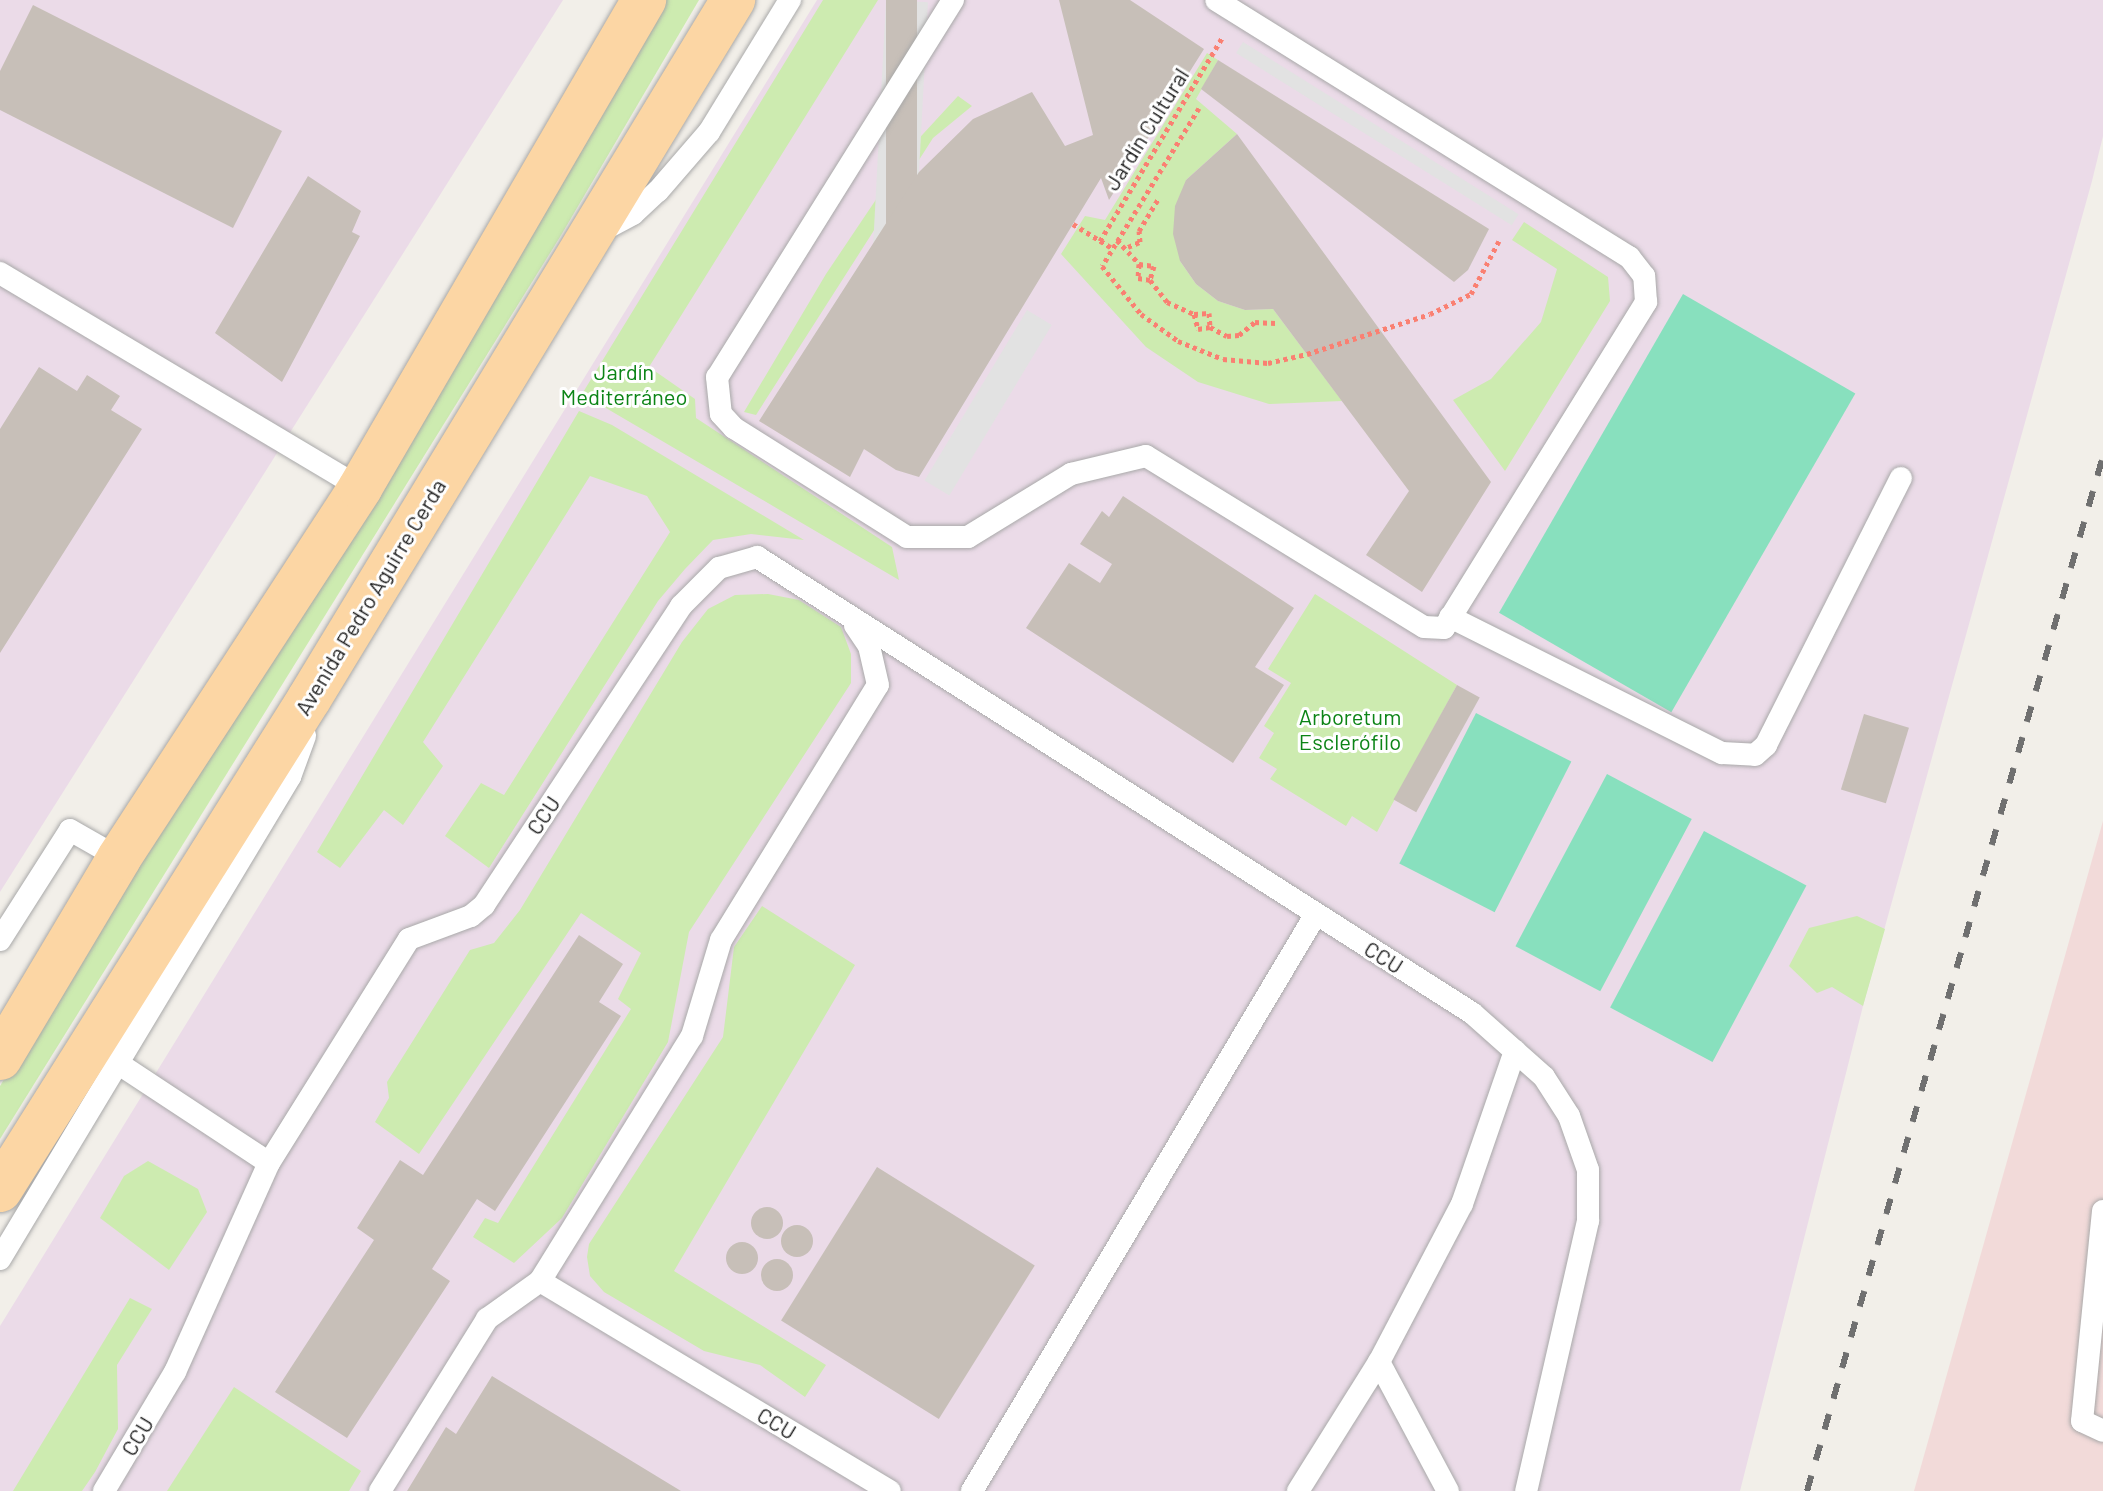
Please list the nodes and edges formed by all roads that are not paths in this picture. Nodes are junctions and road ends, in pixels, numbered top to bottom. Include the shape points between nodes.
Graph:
1 (644, 0) edge
2 (733, 0) edge
3 (790, 0) edge
4 (953, 0) edge
5 (1216, 0) edge
6 (588, 239) junction
7 (0, 273) edge
8 (1901, 478) dead end
9 (360, 488) junction
10 (850, 617) junction
11 (1450, 617) junction
12 (309, 699) junction
13 (119, 858) junction
14 (1316, 914) junction
15 (0, 940) edge
16 (1515, 1051) junction
17 (0, 1058) edge
18 (116, 1062) junction
19 (269, 1163) junction
20 (0, 1190) edge
21 (2103, 1211) edge
22 (0, 1259) edge
23 (540, 1281) junction
24 (1379, 1362) junction
25 (2103, 1431) edge
26 (104, 1491) edge
27 (380, 1491) edge
28 (890, 1491) edge
29 (972, 1491) edge
30 (1298, 1491) edge
31 (1448, 1491) edge
32 (1526, 1491) edge

1 - 9 main road
2 - 6 main road, Avenida Pedro Aguirre Cerda
3 - 6 lane via 709,132 633,214
4 - 11 lane via 717,377 721,414 734,428 907,537 968,537 1071,474 1146,456 1424,627 1444,628
5 - 11 lane via 1629,257 1644,276 1646,302
6 - 12 main road, Avenida Pedro Aguirre Cerda
7 - 9 lane
8 - 11 lane via 1766,745 1755,755 1722,753
9 - 13 main road
10 - 14 lane, CCU
10 - 19 lane, CCU via 757,557 719,568 681,606 484,905 471,916 409,939
10 - 23 lane, CCU via 869,646 878,685 721,940 692,1036
12 - 18 lane via 305,735 290,777
12 - 20 main road, Avenida Pedro Aguirre Cerda
13 - 15 lane via 70,830
13 - 17 main road
14 - 16 lane, CCU via 1472,1013
14 - 29 lane
16 - 24 lane via 1462,1204
16 - 32 lane, CCU via 1544,1077 1569,1116 1588,1170 1588,1221
18 - 19 lane
18 - 22 lane via 42,1197
19 - 26 lane, CCU via 175,1372
21 - 25 lane via 2082,1421
23 - 27 lane, CCU via 487,1319
23 - 28 lane, CCU
24 - 30 lane
24 - 31 lane

